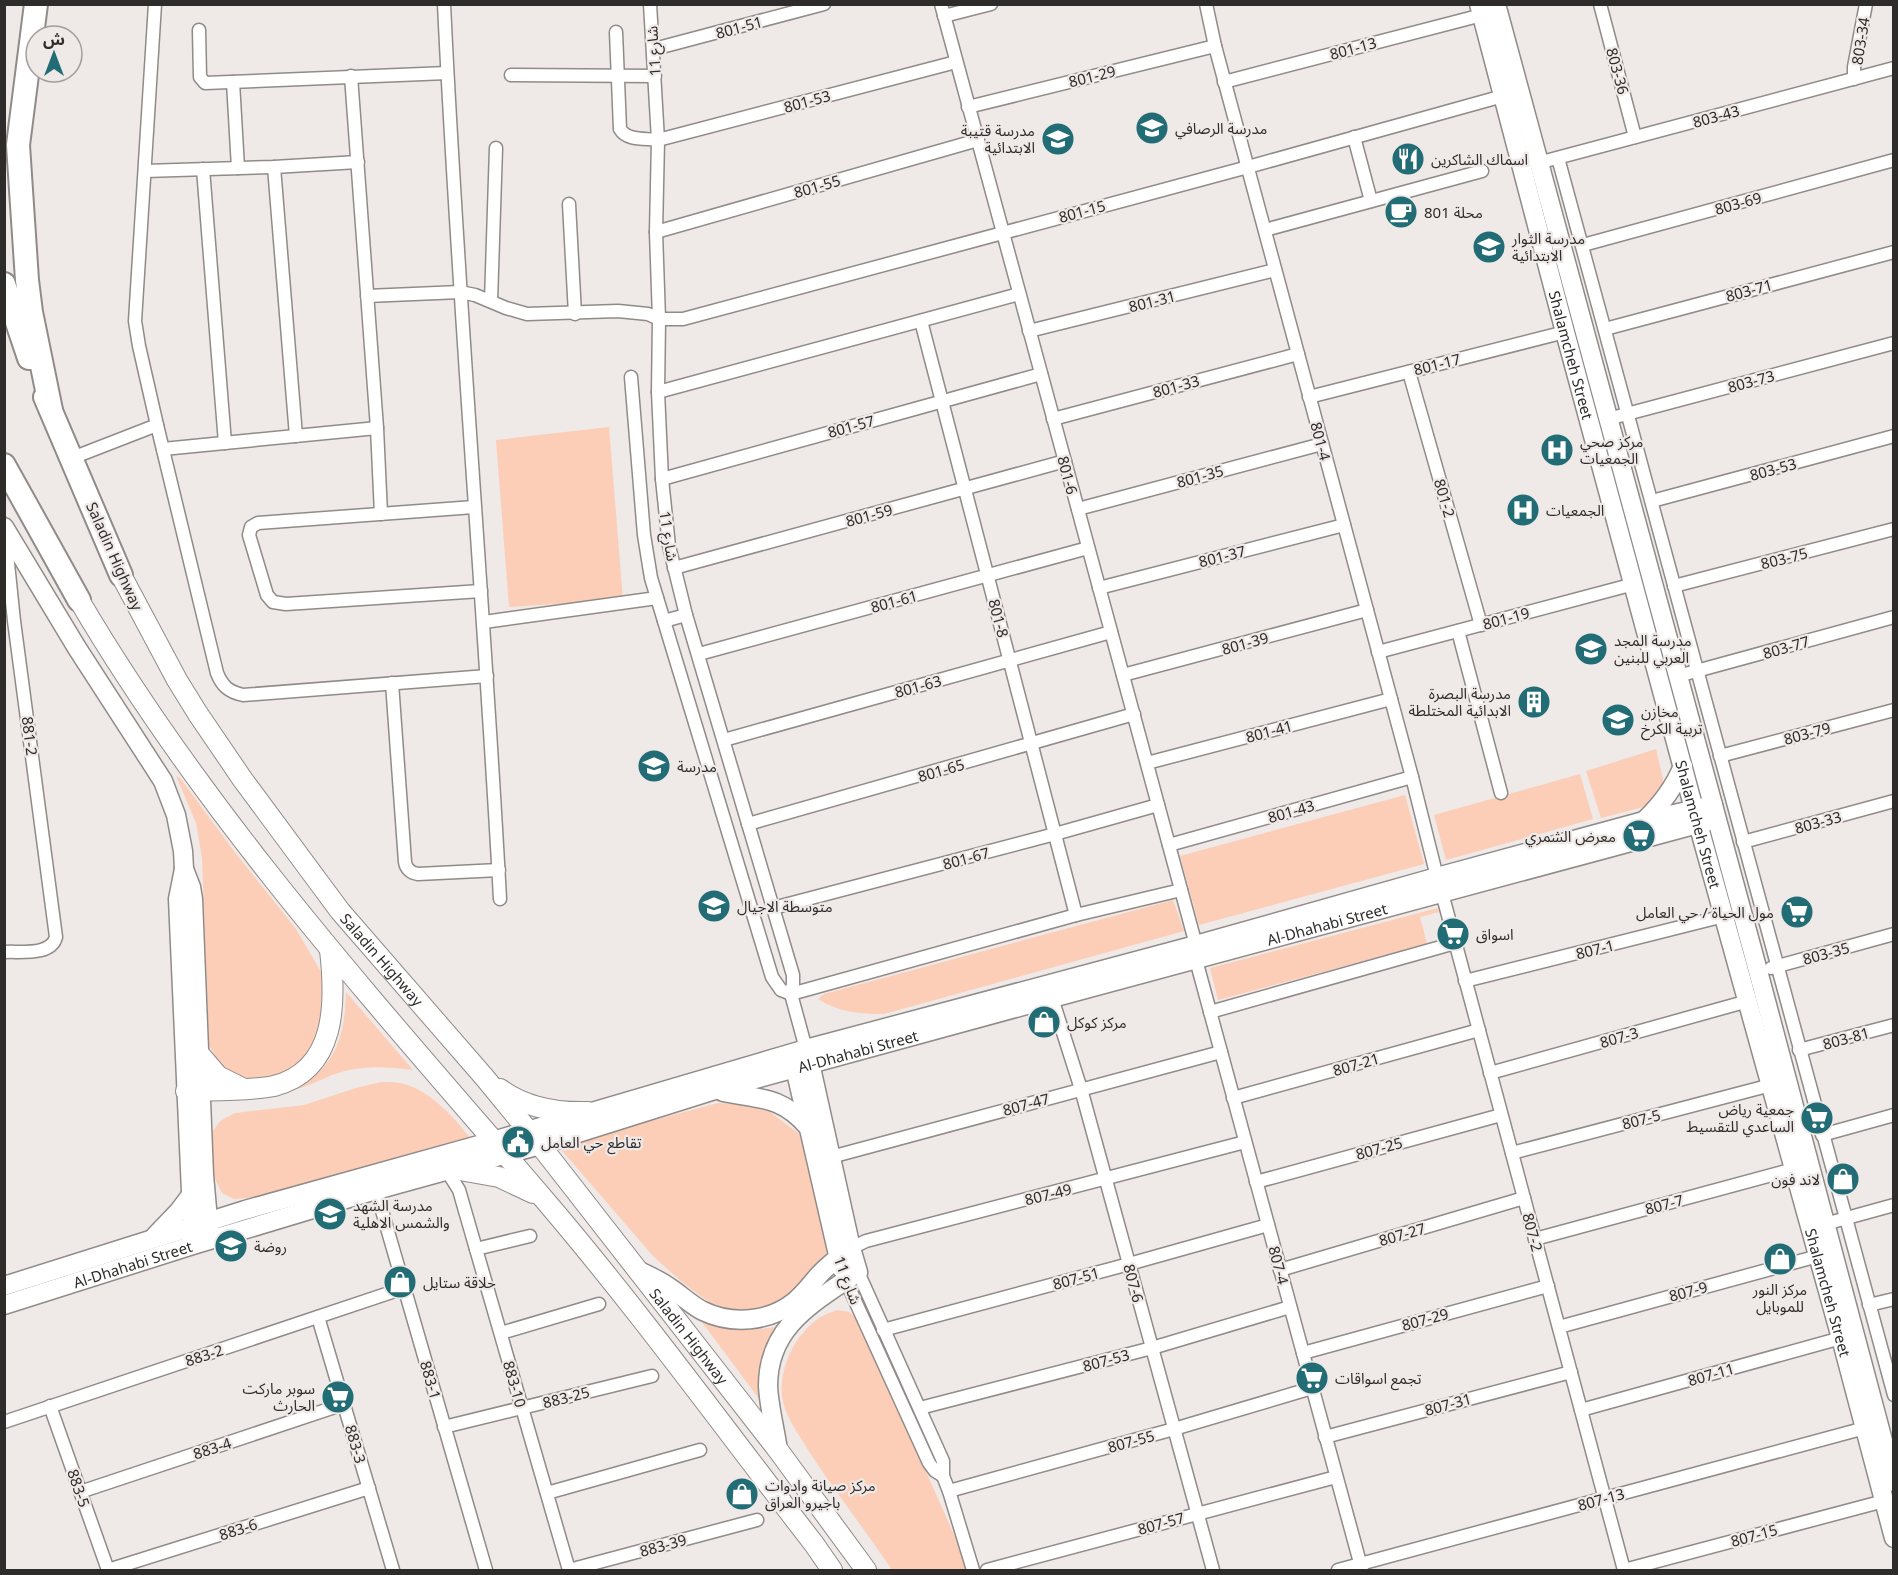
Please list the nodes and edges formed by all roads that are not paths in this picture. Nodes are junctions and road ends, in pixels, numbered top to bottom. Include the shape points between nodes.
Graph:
1 (36, 4) edge
2 (155, 4) edge
3 (444, 4) edge
4 (650, 4) edge
5 (824, 4) edge
6 (991, 4) edge
7 (1206, 4) edge
8 (1600, 4) edge
9 (1866, 4) edge
10 (1486, 8) edge
11 (942, 10) edge
12 (199, 30) dead end
13 (616, 32) dead end
14 (1215, 45) junction
15 (654, 49) junction
16 (956, 62) junction
17 (1893, 68) edge
18 (447, 73) junction
19 (511, 75) dead end
20 (618, 75) junction
21 (351, 76) junction
22 (655, 76) junction
23 (1854, 79) junction
24 (232, 82) junction
25 (1224, 82) junction
26 (1503, 96) junction
27 (968, 107) junction
28 (1354, 137) junction
29 (1635, 137) junction
30 (658, 140) junction
31 (978, 140) junction
32 (496, 148) dead end
33 (1558, 158) junction
34 (1893, 160) edge
35 (358, 162) junction
36 (1538, 163) junction
37 (274, 167) junction
38 (1248, 167) junction
39 (238, 168) junction
40 (203, 169) junction
41 (145, 171) junction
42 (1482, 171) dead end
43 (1371, 201) junction
44 (569, 204) dead end
45 (1264, 230) junction
46 (656, 232) junction
47 (1002, 232) junction
48 (1583, 245) junction
49 (1893, 252) edge
50 (1275, 270) junction
51 (4, 284) edge
52 (460, 292) junction
53 (1019, 294) junction
54 (368, 296) junction
55 (491, 302) junction
56 (575, 314) junction
57 (659, 319) junction
58 (921, 321) junction
59 (1605, 329) junction
60 (1029, 331) junction
61 (1565, 332) junction
62 (1893, 343) edge
63 (1298, 354) junction
64 (1409, 372) junction
65 (1041, 374) junction
66 (631, 377) dead end
67 (658, 392) junction
68 (1310, 397) junction
69 (942, 402) junction
70 (51, 410) junction
71 (1628, 413) junction
72 (1053, 419) junction
73 (1608, 419) junction
74 (157, 424) junction
75 (377, 428) junction
76 (296, 436) junction
77 (1893, 436) edge
78 (225, 443) junction
79 (1322, 444) junction
80 (163, 449) junction
81 (72, 458) junction
82 (1065, 461) junction
83 (4, 465) edge
84 (662, 479) junction
85 (965, 489) junction
86 (1652, 501) junction
87 (474, 507) junction
88 (1078, 509) junction
89 (381, 514) junction
90 (1344, 525) junction
91 (5, 528) edge
92 (1893, 529) edge
93 (1088, 548) junction
94 (674, 568) junction
95 (121, 575) joint
96 (987, 575) junction
97 (1634, 584) junction
98 (1674, 586) junction
99 (1099, 588) junction
100 (482, 591) junction
101 (657, 598) junction
102 (79, 600) joint
103 (1367, 610) junction
104 (686, 615) junction
105 (1893, 617) edge
106 (664, 621) junction
107 (9, 622) edge
108 (484, 622) junction
109 (1481, 625) junction
110 (1458, 631) junction
111 (1111, 632) junction
112 (1378, 652) junction
113 (699, 654) junction
114 (1010, 661) junction
115 (1698, 672) junction
116 (1123, 675) junction
117 (487, 676) junction
118 (1678, 676) junction
119 (392, 683) junction
120 (1391, 699) junction
121 (1893, 710) edge
122 (1134, 714) junction
123 (724, 740) junction
124 (1032, 744) junction
125 (1720, 756) junction
126 (1147, 763) junction
127 (1683, 766) junction
128 (1412, 777) junction
129 (1502, 793) dead end
130 (1893, 801) edge
131 (1158, 805) junction
132 (1706, 814) junction
133 (1644, 821) junction
134 (748, 824) junction
135 (1055, 834) junction
136 (1743, 842) junction
137 (1169, 845) junction
138 (184, 869) junction
139 (499, 870) junction
140 (1439, 885) junction
141 (1181, 890) junction
142 (500, 899) dead end
143 (773, 908) junction
144 (1076, 915) junction
145 (1724, 916) junction
146 (1893, 934) edge
147 (1455, 943) junction
148 (330, 950) junction
149 (4, 952) edge
150 (1196, 953) junction
151 (1777, 966) junction
152 (1758, 971) junction
153 (1466, 981) junction
154 (791, 994) junction
155 (1052, 998) junction
156 (1748, 1001) junction
157 (1210, 1012) junction
158 (1893, 1025) edge
159 (1479, 1030) junction
160 (1799, 1050) junction
161 (1221, 1052) junction
162 (200, 1055) junction
163 (804, 1060) junction
164 (1490, 1073) junction
165 (485, 1078) junction
166 (1771, 1085) junction
167 (242, 1088) junction
168 (1081, 1089) junction
169 (716, 1090) junction
170 (194, 1097) junction
171 (272, 1098) dead end
172 (1233, 1098) junction
173 (588, 1112) junction
174 (1502, 1114) junction
175 (1893, 1115) edge
176 (808, 1127) junction
177 (1822, 1135) junction
178 (534, 1137) junction
179 (1245, 1142) junction
180 (499, 1147) junction
181 (1512, 1153) junction
182 (831, 1157) junction
183 (451, 1170) junction
184 (1794, 1170) junction
185 (204, 1175) junction
186 (1106, 1179) junction
187 (1256, 1182) junction
188 (376, 1190) junction
189 (190, 1195) junction
190 (1524, 1198) junction
191 (545, 1200) junction
192 (1893, 1205) edge
193 (246, 1210) junction
194 (1845, 1219) junction
195 (1826, 1224) junction
196 (1268, 1225) junction
197 (201, 1233) junction
198 (530, 1236) dead end
199 (1535, 1239) junction
200 (151, 1240) junction
201 (477, 1249) junction
202 (844, 1253) junction
203 (1818, 1256) junction
204 (1129, 1264) junction
205 (637, 1270) junction
206 (1280, 1270) junction
207 (852, 1277) junction
208 (4, 1286) edge
209 (1548, 1286) junction
210 (404, 1288) junction
211 (1893, 1299) edge
212 (599, 1304) dead end
213 (4, 1305) edge
214 (1869, 1305) junction
215 (1290, 1307) junction
216 (318, 1317) junction
217 (1559, 1327) junction
218 (883, 1330) junction
219 (501, 1334) junction
220 (1841, 1338) junction
221 (1152, 1348) junction
222 (1303, 1353) junction
223 (1571, 1372) junction
224 (652, 1376) dead end
225 (1312, 1388) junction
226 (1893, 1392) edge
227 (344, 1404) junction
228 (50, 1406) junction
229 (522, 1408) junction
230 (920, 1408) junction
231 (1581, 1410) junction
232 (4, 1422) edge
233 (444, 1427) junction
234 (1865, 1428) junction
235 (1174, 1429) junction
236 (1325, 1437) junction
237 (700, 1450) dead end
238 (778, 1450) junction
239 (943, 1476) junction
240 (1336, 1477) junction
241 (1893, 1482) edge
242 (369, 1488) junction
243 (80, 1491) junction
244 (949, 1491) junction
245 (547, 1493) junction
246 (1605, 1498) junction
247 (1884, 1501) junction
248 (1197, 1513) junction
249 (757, 1521) dead end
250 (1893, 1538) edge
251 (1361, 1568) edge
252 (108, 1570) edge
253 (389, 1570) edge
254 (486, 1570) edge
255 (569, 1570) edge
256 (832, 1570) edge
257 (867, 1570) edge
258 (973, 1570) edge
259 (987, 1570) edge
260 (1213, 1570) edge
261 (1338, 1570) edge
262 (1624, 1570) edge

1 - 70 highway via 18,144 27,280
2 - 41 street
3 - 18 street
4 - 15 street, شارع 11
5 - 15 street, 801-51
6 - 11 street
7 - 14 street, 801-4
8 - 29 street, 803-36
9 - 23 street, 803-34
10 - 25 street, 801-13
10 - 26 street, Shalamcheh Street
10 - 36 street, Shalamcheh Street
11 - 16 street, 801-6
12 - 24 street via 201,80
13 - 20 street
14 - 25 street, 801-4
14 - 27 street, 801-29
15 - 22 street, شارع 11
16 - 27 street, 801-6
16 - 30 street, 801-53
17 - 23 street, 803-43
18 - 21 street
18 - 52 street
19 - 20 street
20 - 22 street
20 - 30 street via 623,135
21 - 24 street
21 - 35 street
22 - 30 street, شارع 11
23 - 29 street, 803-43
24 - 39 street
25 - 38 street, 801-4
26 - 28 street, 801-15
26 - 61 street, Shalamcheh Street
27 - 31 street, 801-6
28 - 38 street, 801-15
28 - 43 street
29 - 33 street, 803-43
30 - 46 street, شارع 11
31 - 46 street, 801-55
31 - 47 street, 801-6
32 - 55 street
33 - 36 street, 803-43
33 - 48 street
34 - 48 street, 803-69
35 - 37 street
35 - 54 street
36 - 73 street, Shalamcheh Street
37 - 39 street
37 - 76 street
38 - 45 street, 801-4
38 - 47 street, 801-15
39 - 40 street
40 - 41 street
40 - 78 street
41 - 74 street via 135,321
42 - 43 street
43 - 45 street
44 - 56 street
45 - 50 street, 801-4
46 - 57 street, شارع 11
47 - 53 street, 801-6
47 - 57 street, 801-15 via 684,318
48 - 59 street
49 - 59 street, 803-71
50 - 60 street, 801-31
50 - 63 street, 801-4
51 - 70 highway, Saladin Highway
52 - 54 street, 801-15
52 - 55 street, 801-15
52 - 87 street
53 - 58 street
53 - 60 street, 801-6
54 - 75 street
55 - 56 street, 801-15 via 527,314
56 - 57 street, 801-15 via 618,311
57 - 67 street, شارع 11
58 - 67 street
58 - 69 street, 801-8
59 - 71 street
60 - 65 street, 801-6
61 - 64 street, 801-17
61 - 97 street, Shalamcheh Street
62 - 71 street, 803-73
63 - 68 street, 801-4
63 - 72 street, 801-33
64 - 68 street, 801-17
64 - 109 street, 801-2
65 - 69 street, 801-57
65 - 72 street, 801-6
66 - 101 street via 644,535
67 - 84 street, شارع 11
68 - 79 street, 801-4
69 - 84 street, 801-57
69 - 85 street, 801-8
70 - 81 highway, Saladin Highway
71 - 73 street, 803-73
71 - 86 street
72 - 82 street, 801-6
73 - 118 street, Shalamcheh Street
74 - 80 street
74 - 81 street
75 - 76 street
75 - 89 street
76 - 78 street
77 - 86 street, 803-53
78 - 80 street
79 - 88 street, 801-35
79 - 90 street, 801-4
80 - 119 street via 217,674 226,688 243,695
81 - 95 highway, Saladin Highway
82 - 85 street, 801-59
82 - 88 street, 801-6
83 - 102 highway, Saladin Highway
84 - 94 street, شارع 11
85 - 94 street, 801-59
85 - 96 street, 801-8
86 - 98 street
87 - 89 street
87 - 100 street
88 - 93 street, 801-6
89 - 100 street via 251,527 249,535 270,599 286,604
90 - 99 street, 801-37
90 - 103 street, 801-4
91 - 107 street, 881-2
91 - 138 street via 163,781 176,815
92 - 98 street, 803-75
93 - 96 street, 801-61
93 - 99 street, 801-6
94 - 104 street, شارع 11
95 - 165 main road, Saladin Highway via 177,681 243,780 340,911
96 - 113 street, 801-61
96 - 114 street, 801-8
97 - 109 street, 801-19
97 - 127 street, Shalamcheh Street
98 - 115 street
99 - 111 street, 801-6
100 - 108 street
101 - 106 street
101 - 108 street
102 - 148 main road, Saladin Highway via 172,743
103 - 112 street, 801-4
103 - 116 street, 801-39
104 - 106 street
104 - 113 street, شارع 11
105 - 115 street, 803-77
106 - 154 street via 772,977 780,990
107 - 149 street, 881-2 via 55,933 53,944 43,949
108 - 117 street
109 - 110 street, 801-19
110 - 112 street, 801-19
110 - 129 street
111 - 114 street, 801-63
111 - 116 street, 801-6
112 - 120 street, 801-4
113 - 123 street, شارع 11
114 - 123 street, 801-63
114 - 124 street, 801-8
115 - 118 street, 803-77
115 - 125 street
116 - 122 street, 801-6
117 - 119 street
117 - 139 street
118 - 132 street, Shalamcheh Street
119 - 139 street via 407,868 418,874
120 - 126 street, 801-41
120 - 128 street, 801-4
121 - 125 street, 803-79
122 - 124 street, 801-65
122 - 126 street, 801-6
123 - 134 street, شارع 11
124 - 134 street, 801-65
124 - 135 street, 801-8
125 - 136 street
126 - 131 street, 801-6
127 - 132 street, Shalamcheh Street
127 - 133 street via 1667,796
128 - 137 street, 801-43
128 - 140 street, 801-4
130 - 136 street, 803-33
131 - 135 street, 801-67
131 - 137 street, 801-6
132 - 133 street, Al-Dhahabi Street
132 - 140 street, Al-Dhahabi Street
132 - 145 street, Shalamcheh Street
132 - 152 street, Shalamcheh Street
133 - 140 street, Al-Dhahabi Street
134 - 143 street, شارع 11
135 - 143 street, 801-67
135 - 144 street, 801-8
136 - 151 street
137 - 141 street, 801-6
138 - 162 street via 192,893
138 - 170 street via 178,899
139 - 142 street
140 - 147 street, 807-2
140 - 150 street, Al-Dhahabi Street
141 - 144 street
141 - 150 street, 801-6
143 - 154 street, شارع 11 via 793,975
144 - 154 street
145 - 153 street, 807-1
145 - 156 street, Shalamcheh Street
146 - 151 street, 803-35
147 - 153 street, 807-2
147 - 157 street
148 - 167 main road via 331,1018 318,1055 287,1081
148 - 180 main road, Saladin Highway
150 - 155 street, Al-Dhahabi Street
150 - 157 street, 807-4
150 - 163 street, Al-Dhahabi Street
151 - 152 street, 803-35
151 - 160 street
152 - 195 street, Shalamcheh Street
153 - 159 street, 807-2
154 - 163 street, شارع 11
155 - 163 street, Al-Dhahabi Street
155 - 168 street, 807-6
156 - 164 street, 807-3
156 - 166 street, Shalamcheh Street
157 - 161 street, 807-4
158 - 160 street, 803-81
159 - 164 street, 807-2
159 - 172 street, 807-21
160 - 177 street
161 - 168 street, 807-47
161 - 172 street, 807-4
162 - 167 main road via 218,1076
162 - 170 street
163 - 169 street, Al-Dhahabi Street
163 - 173 street, Al-Dhahabi Street
163 - 176 street, شارع 11
163 - 182 street, شارع 11
164 - 174 street, 807-2
165 - 173 main road via 503,1092 533,1106 566,1113
165 - 178 main road, Saladin Highway
166 - 181 street, 807-5
166 - 184 street, Shalamcheh Street
167 - 170 main road
168 - 182 street, 807-47
168 - 186 street, 807-6
169 - 176 street via 775,1101 800,1116
169 - 178 street, Al-Dhahabi Street
170 - 171 main road
170 - 185 street
170 - 189 street
172 - 179 street, 807-4
173 - 178 street, Al-Dhahabi Street
174 - 181 street, 807-2
174 - 187 street, 807-25
175 - 177 street
176 - 202 street, شارع 11
177 - 194 street
178 - 180 street, Al-Dhahabi Street
178 - 205 main road, Saladin Highway
179 - 186 street, 807-49
179 - 187 street, 807-4
180 - 183 street, Al-Dhahabi Street
180 - 191 main road, Saladin Highway
180 - 193 street, Al-Dhahabi Street
181 - 190 street, 807-2
182 - 202 street, شارع 11
183 - 188 street, Al-Dhahabi Street
183 - 191 main road via 499,1177
183 - 201 street, 883-10
184 - 199 street, 807-7
184 - 203 street, Shalamcheh Street
185 - 193 street via 222,1201
185 - 197 street
186 - 202 street, 807-49 via 866,1241
186 - 204 street, 807-6
187 - 196 street, 807-4
188 - 197 street, Al-Dhahabi Street
188 - 210 street, 883-1
189 - 197 street
189 - 200 street
190 - 199 street, 807-2
190 - 206 street, 807-27
191 - 256 main road, Saladin Highway via 645,1323
192 - 194 street
193 - 197 street, Al-Dhahabi Street
194 - 195 street
194 - 214 street
195 - 241 street, Shalamcheh Street
196 - 204 street, 807-51
196 - 206 street, 807-4
197 - 200 street, Al-Dhahabi Street
197 - 213 street, Al-Dhahabi Street
198 - 201 street
199 - 209 street, 807-2
200 - 208 street, Al-Dhahabi Street
201 - 219 street, 883-10
202 - 205 street via 786,1308 749,1320 713,1316
202 - 207 street, شارع 11
203 - 217 street, 807-9
203 - 220 street, Shalamcheh Street
204 - 218 street, 807-51
204 - 221 street, 807-6
205 - 238 main road, Saladin Highway
206 - 215 street, 807-4
207 - 218 street, شارع 11
207 - 238 street via 801,1312 786,1328 775,1350 768,1386
207 - 239 street, شارع 11 via 929,1463
209 - 217 street, 807-2
209 - 222 street, 807-29
210 - 216 street, 883-2
210 - 233 street, 883-1
211 - 214 street
212 - 219 street
214 - 226 street
215 - 221 street, 807-53
215 - 222 street, 807-4
216 - 227 street, 883-3
216 - 228 street, 883-2
217 - 223 street, 807-2
218 - 230 street, شارع 11
219 - 229 street, 883-10
220 - 231 street, 807-11
220 - 234 street, Shalamcheh Street
221 - 230 street, 807-53
221 - 235 street, 807-6
222 - 225 street, 807-4
223 - 231 street, 807-2
223 - 236 street, 807-31
224 - 229 street, 883-25
225 - 235 street, 807-55
225 - 236 street, 807-4
227 - 242 street, 883-3
227 - 243 street, 883-4
228 - 232 street, 883-2
228 - 243 street, 883-5
229 - 233 street, 883-25
229 - 245 street, 883-10
230 - 239 street, شارع 11 via 943,1461
231 - 246 street, 807-2
233 - 254 street, 883-1
234 - 246 street, 807-13
234 - 247 street, Shalamcheh Street
235 - 244 street, 807-55
235 - 248 street, 807-6
236 - 240 street, 807-4
237 - 245 street
238 - 257 main road, Saladin Highway
239 - 244 street, شارع 11
240 - 248 street, 807-57
240 - 251 street, 807-4
242 - 252 street, 883-6
242 - 253 street, 883-3
243 - 252 street, 883-5
244 - 258 street, شارع 11
245 - 255 street, 883-10
246 - 251 street, 807-13
246 - 262 street, 807-2
247 - 250 street, Shalamcheh Street
247 - 262 street, 807-15
248 - 259 street, 807-57
248 - 260 street, 807-6
249 - 255 street, 883-39
251 - 261 street, 807-13

